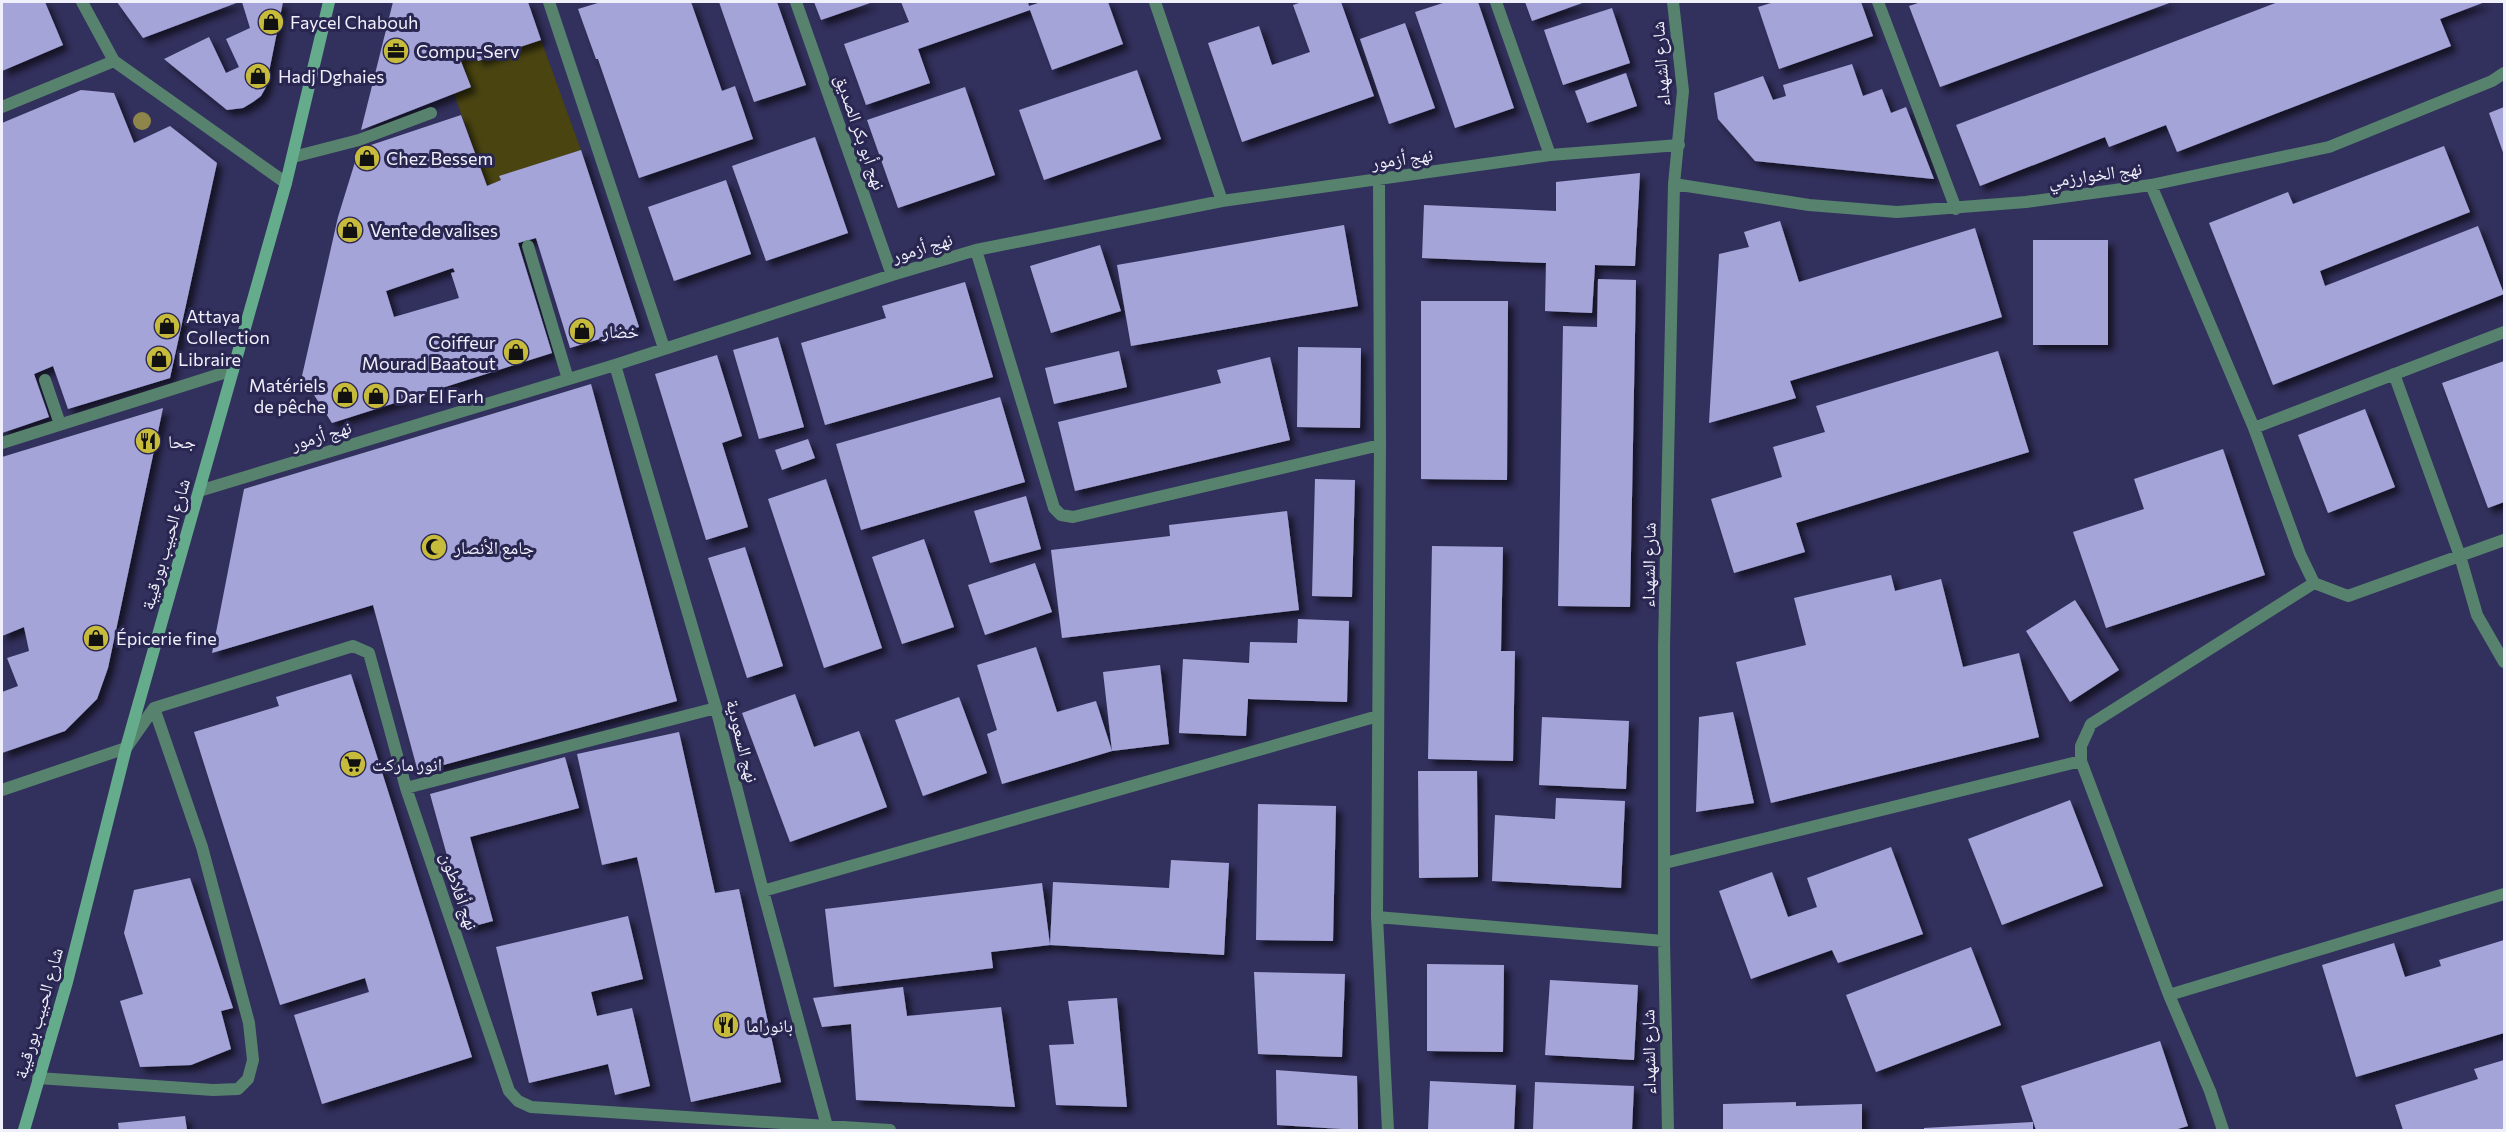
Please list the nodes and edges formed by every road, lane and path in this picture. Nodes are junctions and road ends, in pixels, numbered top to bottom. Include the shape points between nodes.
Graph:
1 (82, 2) edge
2 (329, 2) edge
3 (552, 2) edge
4 (796, 2) edge
5 (1155, 2) edge
6 (1496, 2) edge
7 (1673, 2) edge
8 (1878, 2) edge
9 (114, 61) junction
10 (2505, 73) edge
11 (2, 107) edge
12 (431, 113) dead end
13 (1679, 145) junction
14 (1550, 156) junction
15 (293, 157) junction
16 (1379, 179) junction
17 (286, 183) junction
18 (1674, 184) junction
19 (2151, 185) junction
20 (1222, 201) junction
21 (1956, 209) junction
22 (528, 246) dead end
23 (975, 250) junction
24 (892, 275) junction
25 (2505, 332) edge
26 (664, 348) junction
27 (615, 365) junction
28 (233, 370) junction
29 (2394, 374) junction
30 (568, 379) junction
31 (45, 380) dead end
32 (60, 424) junction
33 (2254, 428) junction
34 (2, 443) edge
35 (1380, 445) junction
36 (199, 491) junction
37 (2505, 540) edge
38 (2460, 556) junction
39 (2314, 583) junction
40 (2505, 662) edge
41 (154, 708) junction
42 (716, 708) junction
43 (1378, 716) junction
44 (126, 748) junction
45 (2081, 761) junction
46 (406, 788) junction
47 (2, 790) edge
48 (1665, 863) junction
49 (763, 891) junction
50 (2505, 894) edge
51 (1377, 917) junction
52 (1664, 941) junction
53 (2169, 995) junction
54 (38, 1078) junction
55 (828, 1129) edge
56 (24, 1131) edge
57 (890, 1131) edge
58 (1388, 1131) edge
59 (1668, 1131) edge
60 (2223, 1131) edge

1 - 9 street
2 - 15 main road, شارع الحبيب بورقيبة
3 - 26 street
4 - 24 street, نهج أبو بكر الصديق
5 - 20 street
6 - 14 street
7 - 13 street, شارع الشهداء via 1683,91
8 - 21 street
9 - 11 street
9 - 17 street
10 - 19 street, نهج الخوارزمي via 2329,147
12 - 15 street via 359,140
13 - 14 street, نهج أزمور
13 - 18 street, شارع الشهداء
14 - 16 street, نهج أزمور
15 - 17 main road, شارع الحبيب بورقيبة
16 - 20 street, نهج أزمور
16 - 35 street
17 - 28 main road, شارع الحبيب بورقيبة
18 - 21 street, نهج الخوارزمي via 1809,205 1897,212
18 - 48 street, شارع الشهداء via 1664,646
19 - 21 street, نهج الخوارزمي
19 - 33 street
20 - 23 street, نهج أزمور
22 - 30 street
23 - 24 street, نهج أزمور
23 - 35 street via 1054,508 1061,515 1073,518
24 - 26 street, نهج أزمور
25 - 29 street
26 - 27 street, نهج أزمور
27 - 30 street, نهج أزمور
27 - 42 street, نهج السعودية
28 - 32 street
28 - 36 main road, شارع الحبيب بورقيبة
29 - 33 street
29 - 38 street
30 - 36 street, نهج أزمور
31 - 32 street
32 - 34 street
33 - 39 street
35 - 43 street
36 - 44 main road, شارع الحبيب بورقيبة
37 - 38 street
38 - 39 street via 2348,596
38 - 40 street via 2477,615
39 - 45 street via 2091,724 2081,746
41 - 44 street
41 - 46 street, نهج أفلاطون via 353,646 362,648 369,653
41 - 54 street via 202,847 249,1023 253,1060 248,1079 238,1089 213,1090
42 - 46 street
42 - 49 street, نهج السعودية
43 - 49 street
43 - 51 street
44 - 47 street
44 - 54 main road, شارع الحبيب بورقيبة via 67,982
45 - 48 street
45 - 53 street
46 - 55 street, نهج أفلاطون via 509,1091 518,1101 531,1107
48 - 52 street, شارع الشهداء
49 - 55 street, نهج السعودية
50 - 53 street
51 - 52 street
51 - 58 street
52 - 59 street, شارع الشهداء
53 - 60 street via 2210,1090
54 - 56 main road, شارع الحبيب بورقيبة
55 - 57 street, نهج أفلاطون

